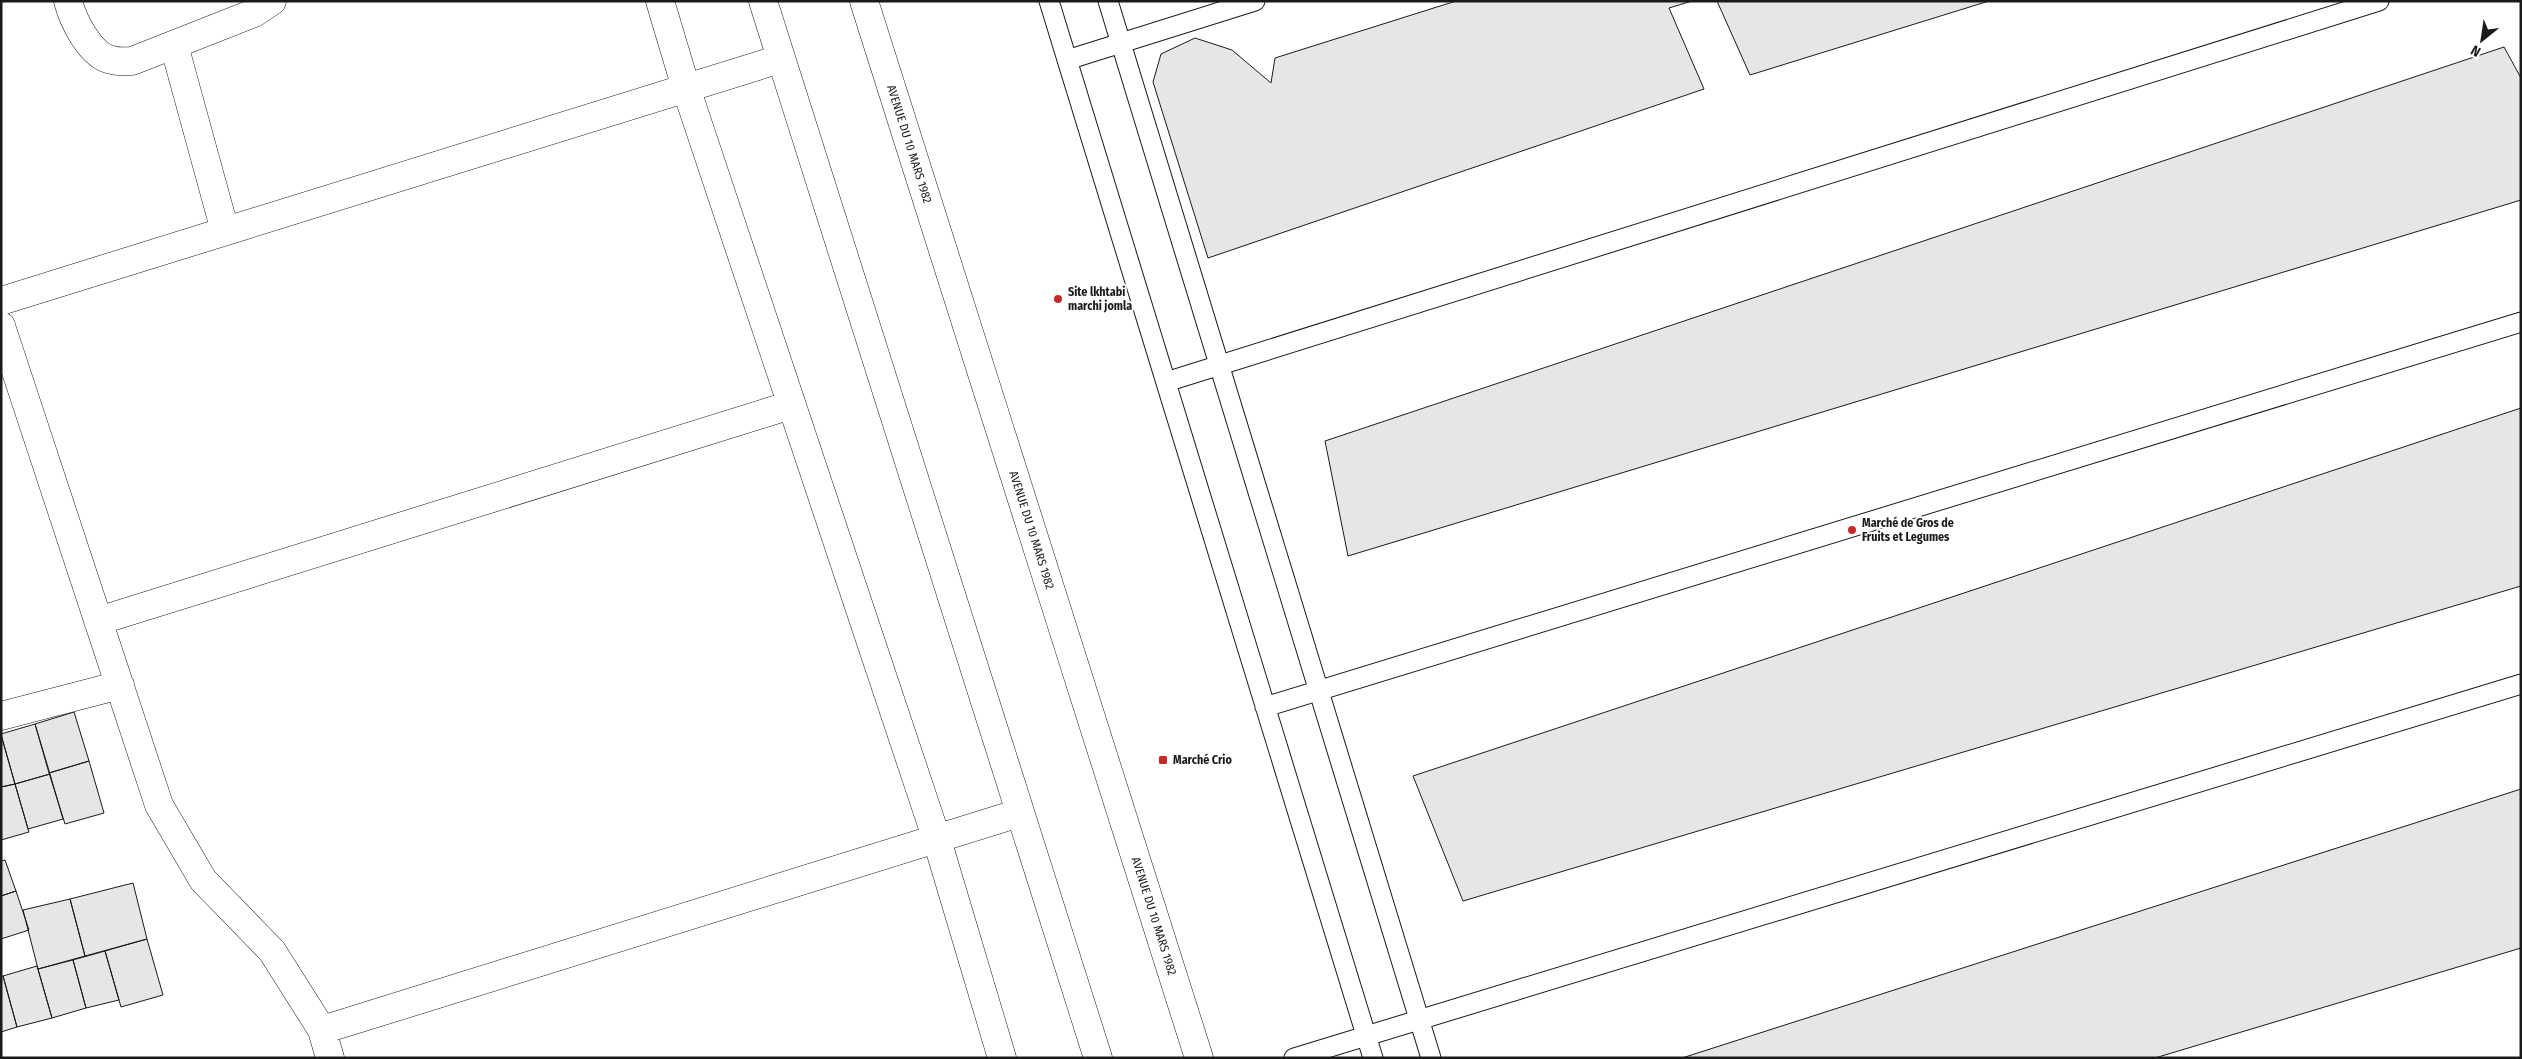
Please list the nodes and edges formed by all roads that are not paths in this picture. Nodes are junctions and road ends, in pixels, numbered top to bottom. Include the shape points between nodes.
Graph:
1 (68, 1) edge
2 (272, 1) edge
3 (660, 1) edge
4 (763, 1) edge
5 (864, 1) edge
6 (1049, 1) edge
7 (1108, 1) edge
8 (1255, 1) edge
9 (2379, 1) edge
10 (1121, 43) junction
11 (174, 45) junction
12 (780, 59) junction
13 (1067, 60) junction
14 (686, 88) junction
15 (225, 231) junction
16 (1, 301) edge
17 (2521, 322) edge
18 (1, 326) edge
19 (1219, 366) junction
20 (1166, 382) junction
21 (792, 405) junction
22 (98, 621) junction
23 (2521, 684) edge
24 (120, 685) junction
25 (1318, 690) junction
26 (1265, 707) junction
27 (1, 716) edge
28 (1019, 813) junction
29 (937, 840) junction
30 (1420, 1020) junction
31 (322, 1030) junction
32 (1366, 1036) junction
33 (330, 1058) edge
34 (1002, 1058) edge
35 (1098, 1058) edge
36 (1199, 1058) edge
37 (1294, 1058) edge
38 (1373, 1058) edge
39 (1432, 1058) edge

1 - 11 street via 74,22 92,46 110,60 132,61
2 - 11 street via 254,12
3 - 14 street
4 - 12 street
5 - 36 street, AVENUE DU 10 MARS 1982
6 - 13 lane
7 - 10 lane
8 - 10 lane
9 - 19 lane
10 - 13 lane
10 - 19 lane
11 - 15 street
12 - 14 street
12 - 28 street
13 - 20 lane
14 - 15 street
14 - 21 street
15 - 16 street
17 - 25 lane
18 - 22 street
19 - 20 lane
19 - 25 lane
20 - 26 lane
21 - 22 street
21 - 29 street
22 - 24 street
23 - 30 lane
24 - 27 street
24 - 31 street via 159,805 203,880 272,951
25 - 26 lane
25 - 30 lane
26 - 32 lane
28 - 29 street
28 - 35 street
29 - 31 street
29 - 34 street
30 - 32 lane
30 - 39 lane
31 - 33 street
32 - 37 lane
32 - 38 lane

